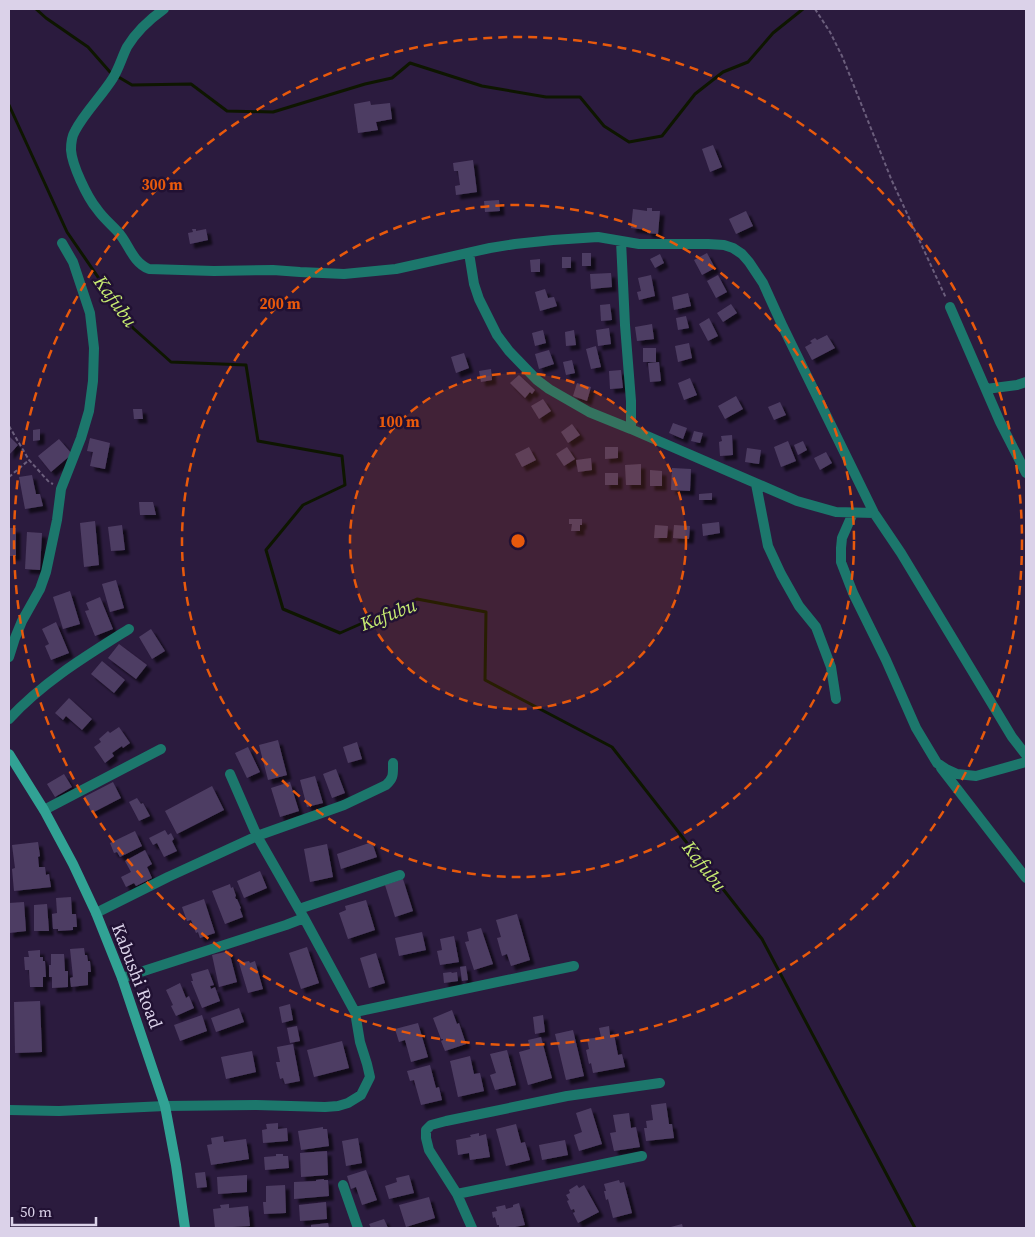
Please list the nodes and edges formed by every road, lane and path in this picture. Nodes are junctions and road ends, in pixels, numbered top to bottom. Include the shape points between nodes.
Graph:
1 (164, 9) edge
2 (815, 9) edge
3 (621, 241) junction
4 (62, 243) dead end
5 (469, 253) junction
6 (950, 307) joint
7 (1026, 382) edge
8 (986, 389) junction
9 (9, 426) edge
10 (631, 429) junction
11 (29, 460) junction
12 (1026, 473) edge
13 (9, 477) edge
14 (756, 484) junction
15 (61, 489) junction
16 (853, 513) junction
17 (874, 513) junction
18 (129, 629) dead end
19 (9, 657) edge
20 (836, 699) dead end
21 (9, 719) edge
22 (161, 750) dead end
23 (9, 754) edge
24 (1026, 755) edge
25 (1026, 762) edge
26 (937, 763) junction
27 (393, 764) dead end
28 (230, 774) dead end
29 (44, 810) junction
30 (257, 836) junction
31 (400, 875) dead end
32 (1026, 878) edge
33 (96, 914) junction
34 (301, 914) junction
35 (574, 966) dead end
36 (122, 978) junction
37 (355, 1012) junction
38 (660, 1083) dead end
39 (165, 1106) junction
40 (9, 1110) edge
41 (642, 1156) dead end
42 (343, 1185) dead end
43 (457, 1194) junction
44 (185, 1228) edge
45 (358, 1228) edge
46 (472, 1228) edge

1 - 5 street via 135,35 112,79 83,117 74,134 71,150 87,195 142,266 149,269 344,274 396,269
2 - 6 path via 842,56 892,181
3 - 5 street via 598,237 561,239
3 - 10 street
3 - 17 street via 724,245 742,254 763,283
4 - 15 street via 73,262 90,313 94,348 88,411
5 - 10 street via 479,299 509,351 537,380 554,392 589,412
6 - 8 street
7 - 8 street
8 - 12 street
9 - 11 path
10 - 14 street
11 - 13 path
11 - 15 path via 49,482
14 - 16 street via 797,501 836,512
14 - 20 street via 768,546 799,606 816,627 831,666
15 - 19 street via 46,572
16 - 17 street
16 - 26 street via 842,538 842,562 916,728
17 - 24 street
18 - 21 street via 70,666
22 - 29 street
23 - 29 main road, Kabushi Road
25 - 26 street via 976,776 957,774
26 - 32 street
27 - 30 street via 393,775 386,785 344,805
28 - 30 street
29 - 33 main road, Kabushi Road
30 - 33 street
30 - 34 street
31 - 34 street
33 - 36 main road, Kabushi Road
34 - 36 street via 286,925
34 - 37 street
35 - 37 street
36 - 39 main road, Kabushi Road
37 - 39 street via 370,1077 361,1095 348,1103 325,1107
38 - 43 street via 567,1096 431,1125 426,1130 429,1150
39 - 40 street
39 - 44 main road, Kabushi Road
41 - 43 street
42 - 45 street
43 - 46 street

